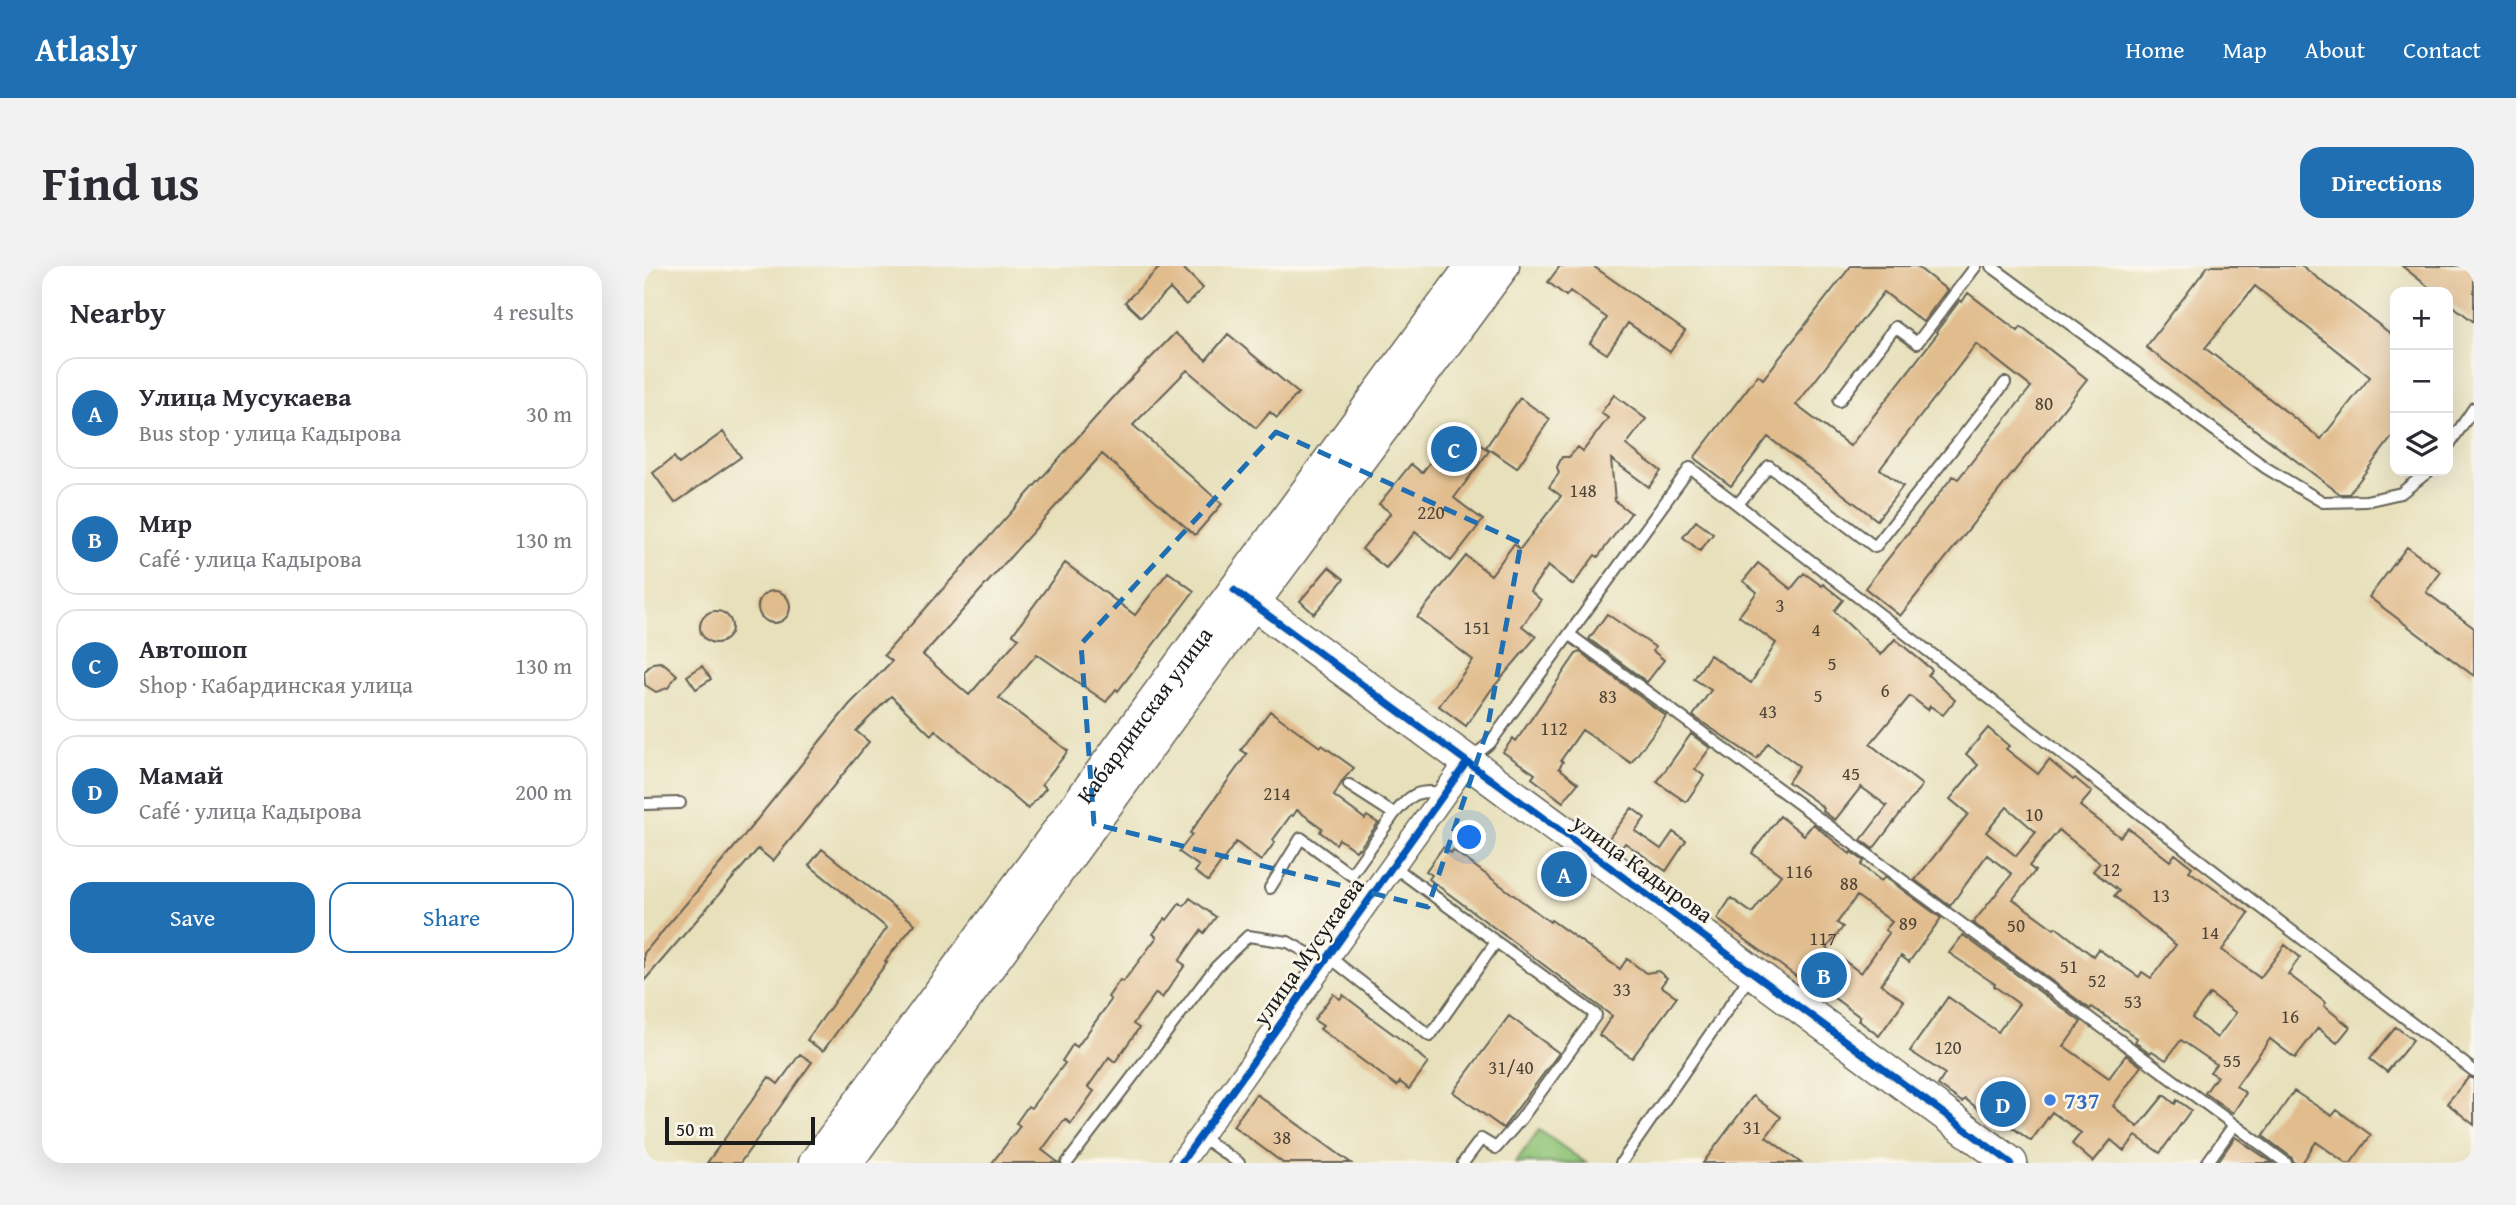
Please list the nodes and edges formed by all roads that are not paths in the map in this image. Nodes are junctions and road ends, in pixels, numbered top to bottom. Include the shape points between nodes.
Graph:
1 (1472, 266) edge
2 (1503, 266) edge
3 (1976, 266) edge
4 (1991, 266) edge
5 (2005, 383) dead end
6 (1839, 401) dead end
7 (2474, 408) edge
8 (2453, 439) edge
9 (2423, 476) edge
10 (1738, 504) junction
11 (1244, 597) junction
12 (1570, 635) junction
13 (1467, 762) junction
14 (1349, 785) dead end
15 (1444, 794) junction
16 (681, 803) dead end
17 (644, 804) edge
18 (1394, 814) junction
19 (1393, 866) junction
20 (1270, 888) dead end
21 (1496, 942) junction
22 (1326, 959) junction
23 (1753, 973) junction
24 (2474, 1070) edge
25 (2234, 1125) junction
26 (1200, 1136) junction
27 (815, 1163) edge
28 (846, 1163) edge
29 (1067, 1163) edge
30 (1181, 1163) edge
31 (1239, 1163) edge
32 (1462, 1163) edge
33 (1622, 1163) edge
34 (2011, 1163) edge
35 (2207, 1163) edge
36 (2286, 1163) edge

1 - 11 main road, Кабардинская улица
2 - 11 main road, Кабардинская улица
3 - 6 lane via 1917,343 1895,327
4 - 9 lane via 2266,468 2323,502 2366,501 2401,493
5 - 10 lane via 1875,547 1769,466
7 - 8 lane
10 - 12 lane via 1690,468
10 - 24 lane
11 - 13 main road, улица Кадырова
11 - 27 main road, Кабардинская улица
11 - 28 main road, Кабардинская улица
12 - 13 lane via 1490,743
12 - 25 lane
13 - 15 street, улица Мусукаева
13 - 23 main road, улица Кадырова
14 - 18 lane
15 - 18 lane via 1412,795
15 - 19 street, улица Мусукаева
16 - 17 lane
18 - 20 lane via 1351,875 1300,838
19 - 21 lane
19 - 22 street, улица Мусукаева
21 - 22 lane via 1430,1036
21 - 32 lane via 1596,1015 1496,1148 1480,1139
22 - 26 street, улица Мусукаева
22 - 29 lane via 1288,942 1248,936 1216,967
23 - 33 lane
23 - 34 main road, улица Кадырова
25 - 35 lane
25 - 36 lane
26 - 30 street, улица Мусукаева
26 - 31 lane

